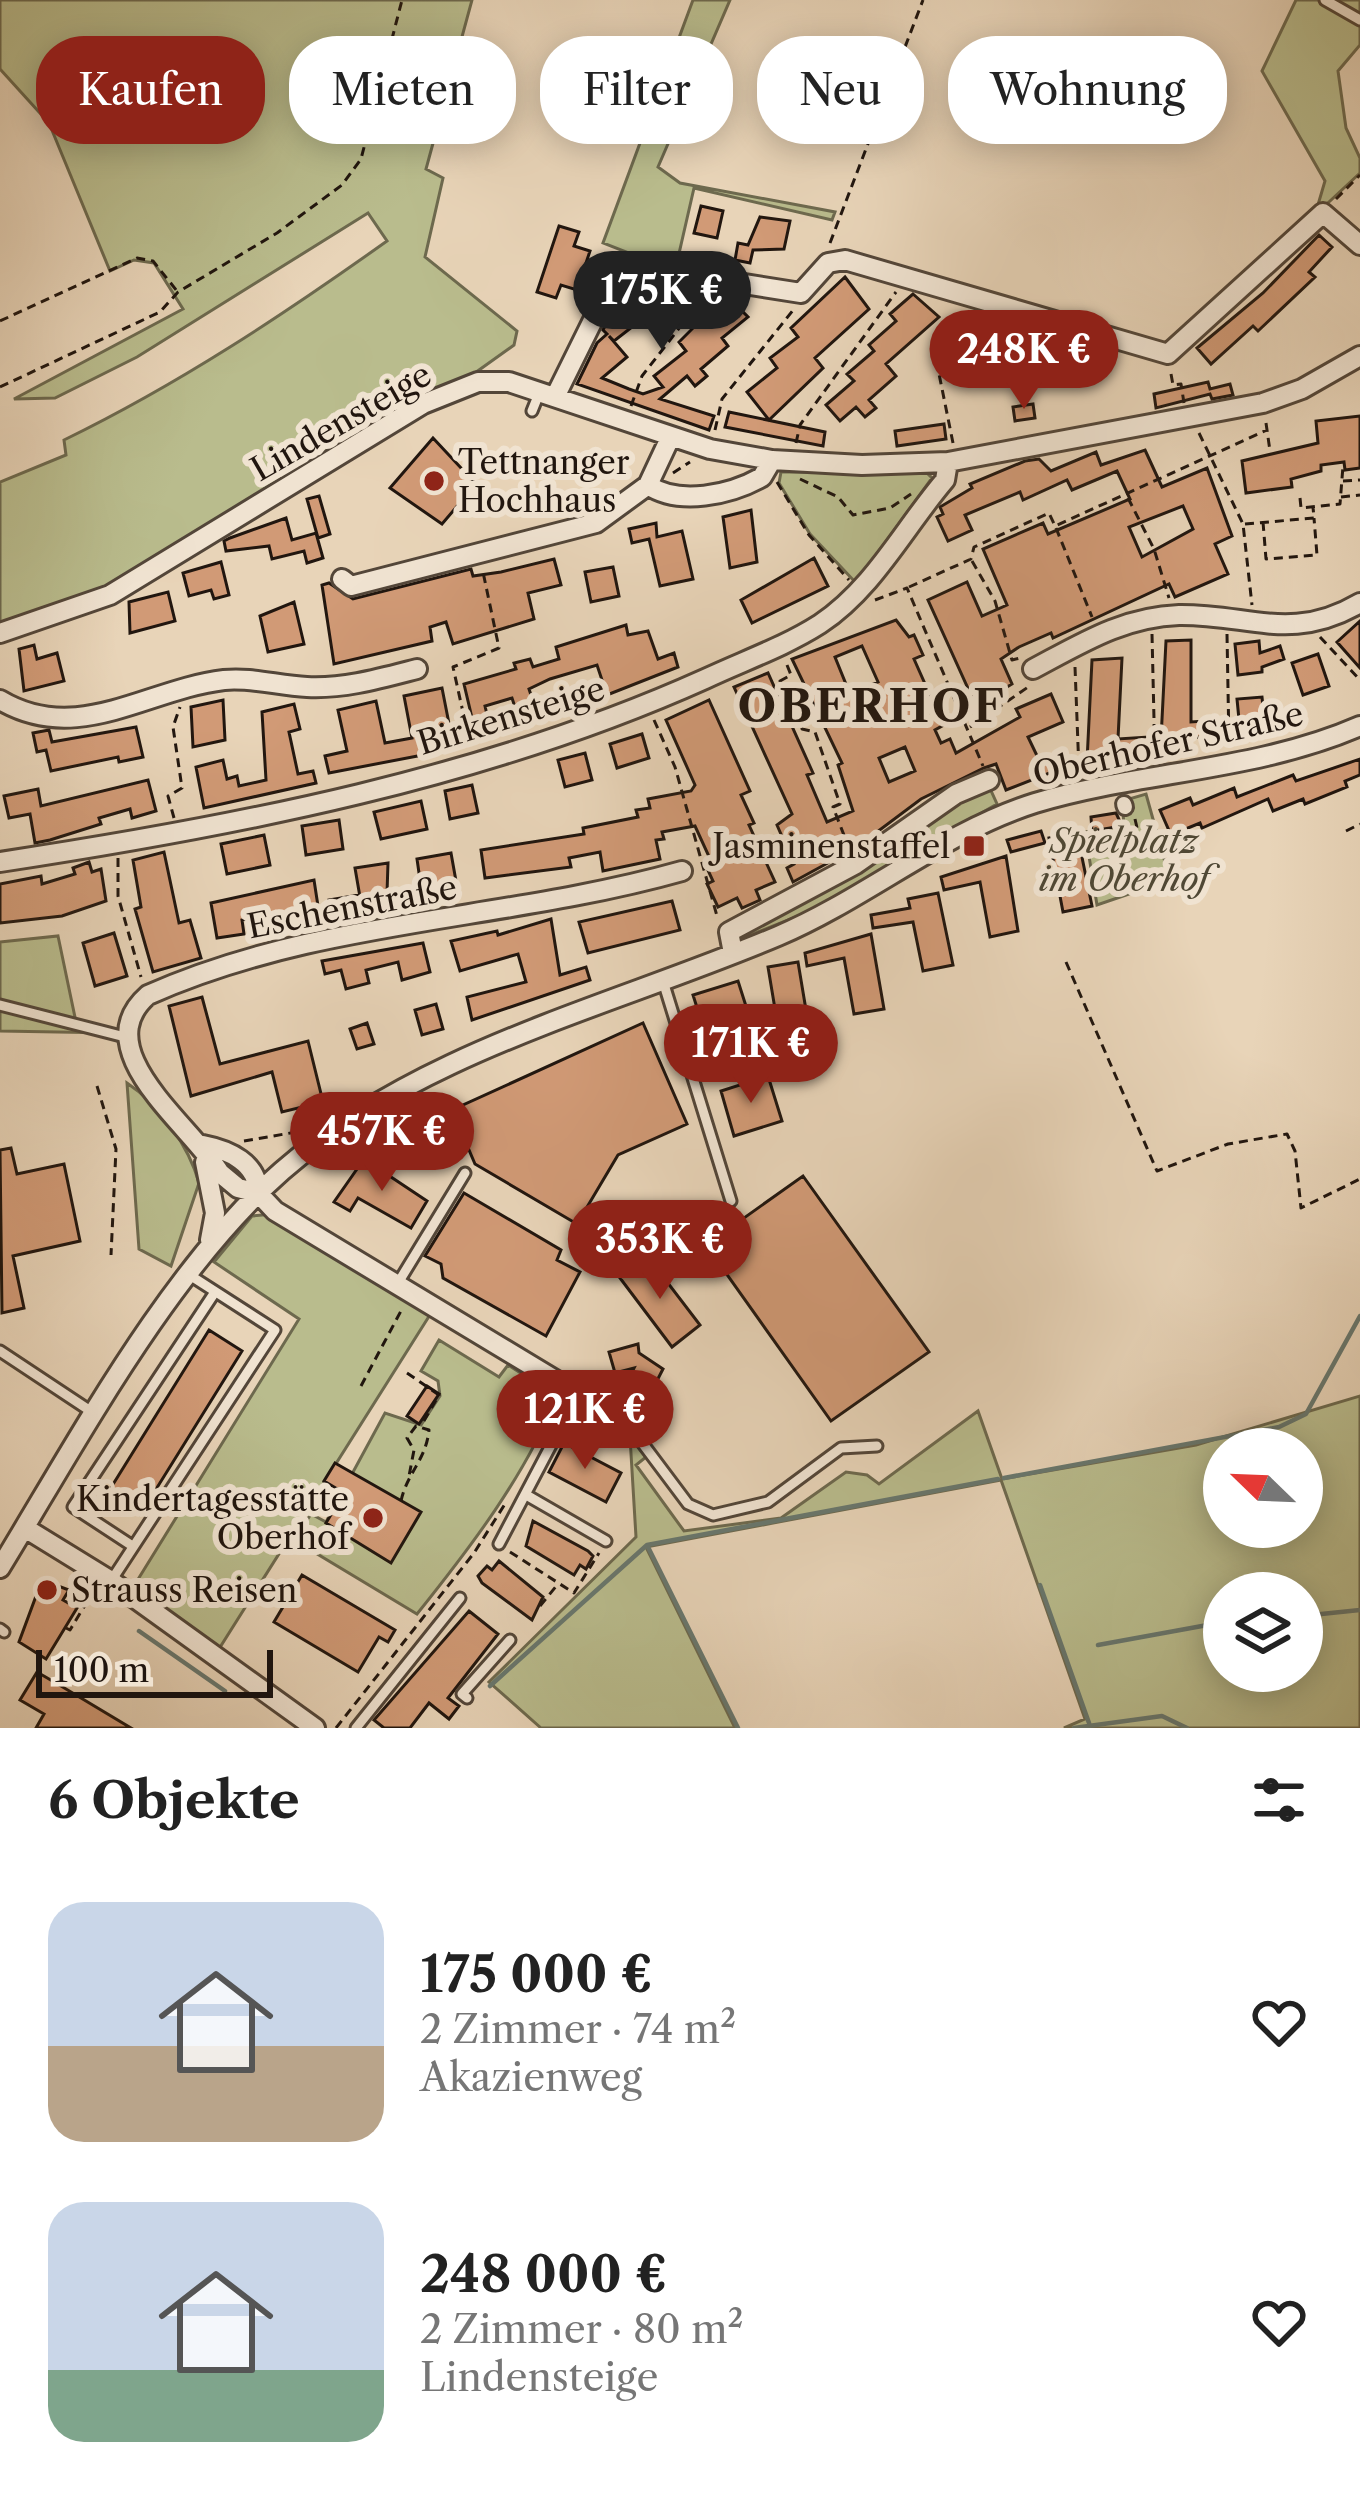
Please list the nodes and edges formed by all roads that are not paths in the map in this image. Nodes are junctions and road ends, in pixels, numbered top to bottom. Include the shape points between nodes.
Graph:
1 (1325, 0) edge
2 (1360, 20) edge
3 (1360, 245) edge
4 (1360, 356) edge
5 (547, 394) junction
6 (532, 411) dead end
7 (670, 438) junction
8 (951, 455) junction
9 (774, 470) junction
10 (651, 481) junction
11 (342, 579) dead end
12 (1360, 603) edge
13 (0, 633) edge
14 (1028, 665) road end
15 (417, 669) dead end
16 (0, 700) edge
17 (1360, 726) edge
18 (989, 780) road end
19 (0, 862) edge
20 (682, 871) dead end
21 (734, 953) junction
22 (662, 979) junction
23 (0, 1005) edge
24 (125, 1036) junction
25 (202, 1145) junction
26 (465, 1173) dead end
27 (258, 1193) junction
28 (731, 1201) dead end
29 (208, 1245) junction
30 (187, 1274) junction
31 (405, 1288) junction
32 (215, 1292) junction
33 (0, 1351) edge
34 (579, 1392) junction
35 (97, 1415) junction
36 (628, 1424) joint
37 (877, 1446) dead end
38 (528, 1496) junction
39 (25, 1528) junction
40 (606, 1541) road end
41 (499, 1544) road end
42 (131, 1545) junction
43 (0, 1568) edge
44 (107, 1578) junction
45 (460, 1598) dead end
46 (510, 1640) dead end
47 (466, 1698) dead end
48 (315, 1728) edge
49 (357, 1728) edge

1 - 2 lane
3 - 5 street via 1323,213 1168,354 865,265 828,263 801,293 638,267 593,316
4 - 8 street, Lindensteige via 1263,404
5 - 6 lane
5 - 7 street, Lindensteige
5 - 13 street, Lindensteige via 509,382 449,391 110,595
7 - 9 street, Lindensteige
7 - 10 street
8 - 9 street, Lindensteige
8 - 19 street, Birkensteige via 945,480 841,607 778,647 649,704 473,764 157,836
9 - 10 street via 704,494 670,497
10 - 11 street via 596,524 351,586
12 - 14 street via 1288,628 1185,615 1124,622
15 - 16 street via 327,687 221,680 77,718 37,716
17 - 21 street, Oberhofer Straße via 1281,753 1003,814 830,912
18 - 21 street, Oberhofer Straße via 729,932
20 - 24 street, Eschenstraße via 608,892 260,952 148,995
21 - 22 street, Oberhofer Straße
22 - 27 street, Oberhofer Straße via 439,1074 313,1147
22 - 28 lane
23 - 24 lane
24 - 25 street via 143,1078
25 - 27 street via 220,1173
25 - 29 street via 215,1213
26 - 31 lane
27 - 29 street, Oberhofer Straße
27 - 31 street
29 - 30 street, Oberhofer Straße
30 - 32 lane
30 - 35 street, Oberhofer Straße
31 - 34 street
32 - 42 lane via 73,1507
32 - 42 lane via 275,1330
33 - 35 lane
34 - 36 street
34 - 38 lane
35 - 39 street, Oberhofer Straße
36 - 37 lane via 688,1504 712,1515 768,1502 841,1448
38 - 40 lane
38 - 41 lane
39 - 43 street, Oberhofer Straße
39 - 44 street
42 - 44 lane
44 - 48 street
45 - 49 lane
46 - 47 lane

